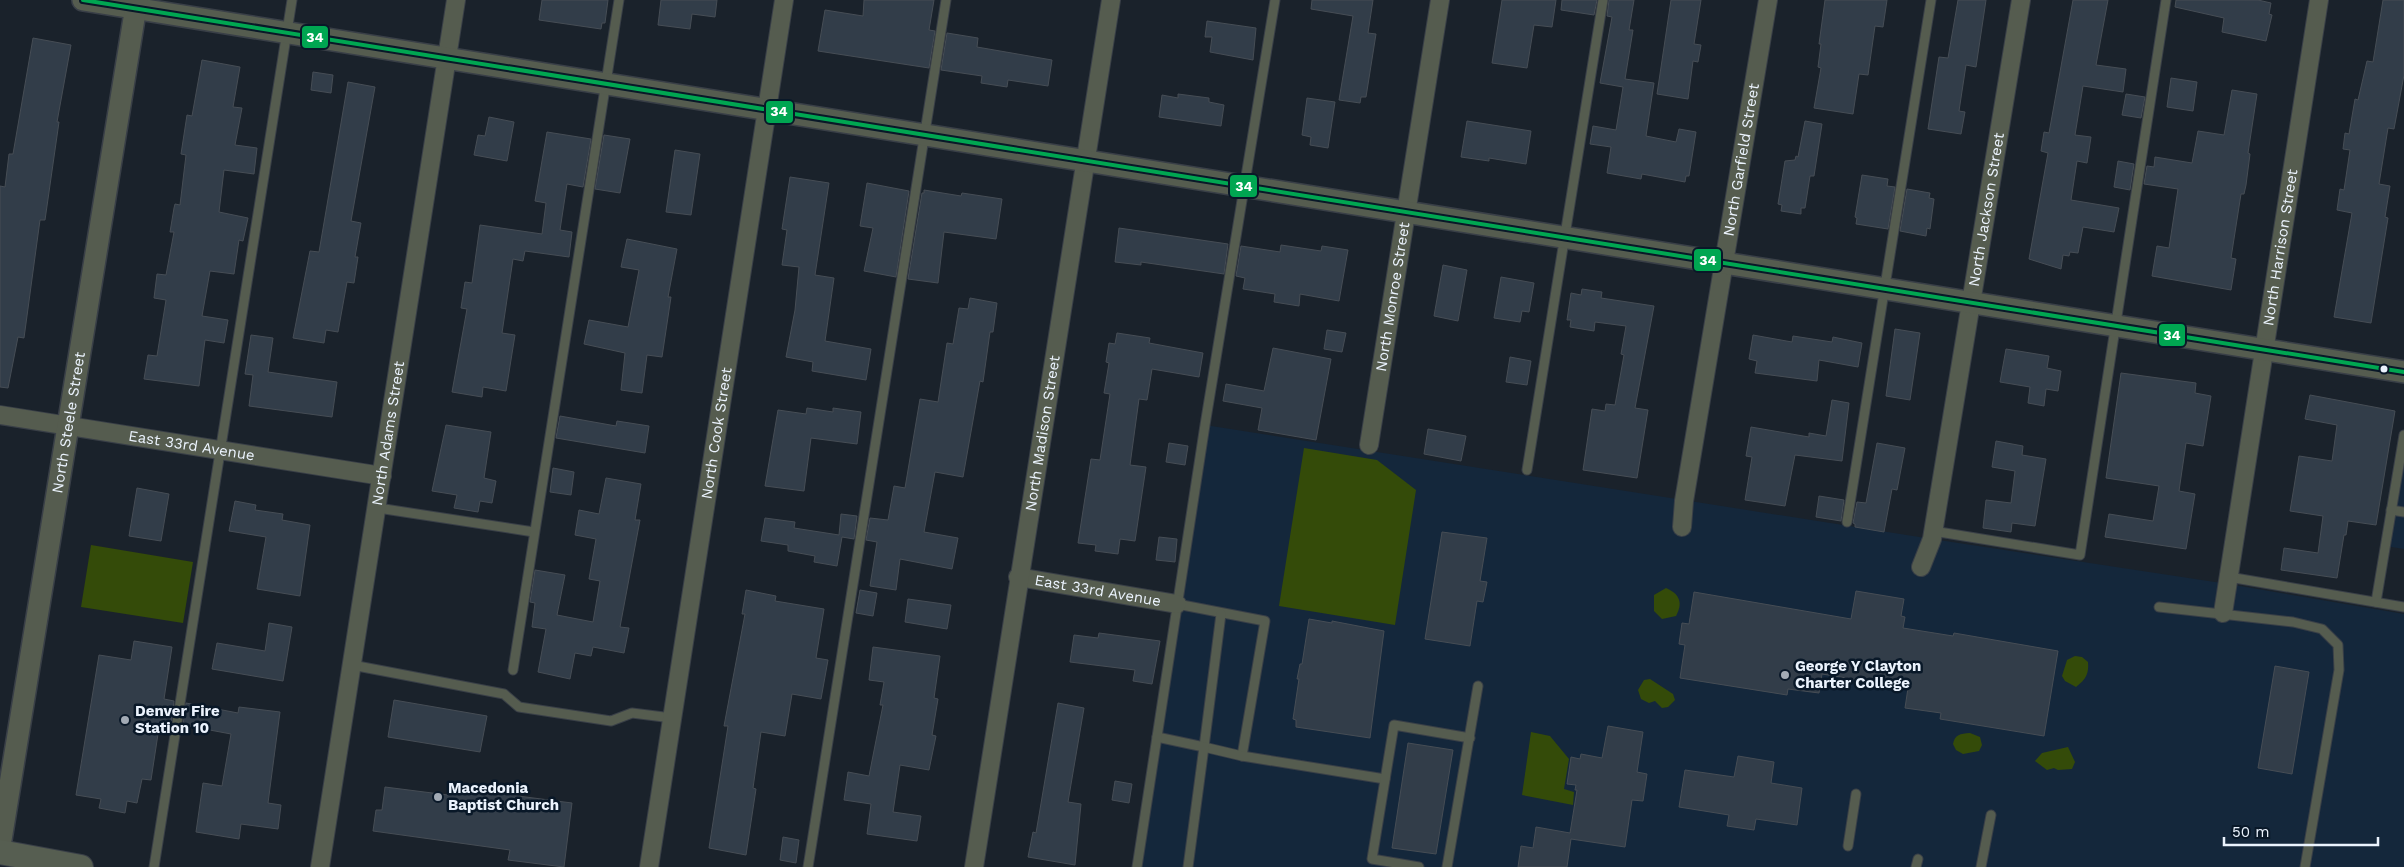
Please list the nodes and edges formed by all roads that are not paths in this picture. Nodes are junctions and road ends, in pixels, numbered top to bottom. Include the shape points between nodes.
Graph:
1 (83, 0) edge
2 (292, 0) edge
3 (456, 0) edge
4 (619, 0) edge
5 (784, 0) edge
6 (946, 0) edge
7 (1111, 0) edge
8 (1275, 0) edge
9 (1440, 0) edge
10 (1603, 0) edge
11 (1768, 0) edge
12 (1931, 0) edge
13 (2021, 0) edge
14 (2166, 0) edge
15 (2319, 0) edge
16 (136, 4) edge
17 (287, 33) junction
18 (446, 58) junction
19 (605, 84) junction
20 (766, 109) junction
21 (924, 135) junction
22 (1086, 160) junction
23 (1246, 186) junction
24 (1406, 212) junction
25 (1566, 238) junction
26 (1724, 263) junction
27 (1885, 288) junction
28 (1972, 303) junction
29 (2117, 326) junction
30 (2263, 350) junction
31 (2404, 372) edge
32 (0, 415) edge
33 (69, 426) junction
34 (2404, 436) edge
35 (1369, 445) dead end
36 (222, 450) junction
37 (1527, 470) dead end
38 (382, 476) junction
39 (378, 508) junction
40 (2392, 510) junction
41 (2404, 512) edge
42 (1847, 522) dead end
43 (1682, 527) dead end
44 (1933, 531) junction
45 (534, 532) junction
46 (1921, 567) dead end
47 (1018, 577) junction
48 (2229, 577) junction
49 (2376, 602) junction
50 (1177, 604) junction
51 (2404, 606) edge
52 (2159, 607) dead end
53 (2223, 613) junction
54 (1221, 614) junction
55 (352, 665) junction
56 (512, 670) dead end
57 (1478, 686) dead end
58 (672, 718) junction
59 (1157, 737) junction
60 (1470, 738) junction
61 (1204, 748) junction
62 (1242, 756) junction
63 (1385, 779) junction
64 (1856, 794) dead end
65 (1991, 815) dead end
66 (0, 846) edge
67 (1848, 846) dead end
68 (0, 852) edge
69 (80, 867) edge
70 (154, 867) edge
71 (320, 867) edge
72 (650, 867) edge
73 (808, 867) edge
74 (974, 867) edge
75 (1137, 867) edge
76 (1188, 867) edge
77 (1419, 867) edge
78 (1447, 867) edge
79 (1981, 867) edge
80 (2305, 867) edge

1 - 16 street
2 - 17 lane
3 - 18 street, North Adams Street
4 - 19 lane
5 - 20 street, North Cook Street
6 - 21 lane
7 - 22 street, North Madison Street
8 - 23 lane
9 - 24 street, North Monroe Street
10 - 25 lane
11 - 26 street, North Garfield Street
12 - 27 lane
13 - 28 street, North Jackson Street
14 - 29 lane
15 - 30 street, North Harrison Street
16 - 17 street
16 - 33 street, North Steele Street
17 - 18 street
17 - 36 lane
18 - 19 street
18 - 38 street, North Adams Street
19 - 20 street
19 - 45 lane
20 - 21 street
20 - 58 street, North Cook Street
21 - 22 street
21 - 73 lane
22 - 23 street
22 - 47 street, North Madison Street
23 - 24 street
23 - 50 lane
24 - 25 street
24 - 35 street, North Monroe Street
25 - 26 street
25 - 37 lane
26 - 27 street
26 - 43 street, North Garfield Street
27 - 28 street
27 - 42 lane
28 - 29 street
28 - 44 street, North Jackson Street
29 - 30 street
29 - 44 lane via 2080,555
30 - 31 street
30 - 48 street, North Harrison Street
32 - 33 street, East 33rd Avenue
33 - 36 street, East 33rd Avenue
33 - 66 street, North Steele Street
34 - 40 lane
36 - 38 street, East 33rd Avenue
36 - 70 lane
38 - 39 street, North Adams Street
39 - 45 lane
39 - 55 street, North Adams Street
40 - 41 lane
40 - 49 lane
44 - 46 street, North Jackson Street
45 - 56 lane
47 - 50 street, East 33rd Avenue
47 - 74 street, North Madison Street
48 - 49 lane
48 - 53 street, North Harrison Street
49 - 51 lane
50 - 54 lane
50 - 59 lane
52 - 53 lane
53 - 80 lane via 2322,629 2338,645 2340,670
54 - 61 lane
54 - 62 lane via 1264,621
55 - 58 lane via 504,694 519,707 611,721 632,713
55 - 71 street, North Adams Street
57 - 60 lane
58 - 72 street, North Cook Street
59 - 61 lane
59 - 75 lane
60 - 63 lane via 1394,725
60 - 78 lane
61 - 62 lane
61 - 76 lane
62 - 63 lane
63 - 77 lane via 1372,859
64 - 67 lane
65 - 79 lane
68 - 69 main road

